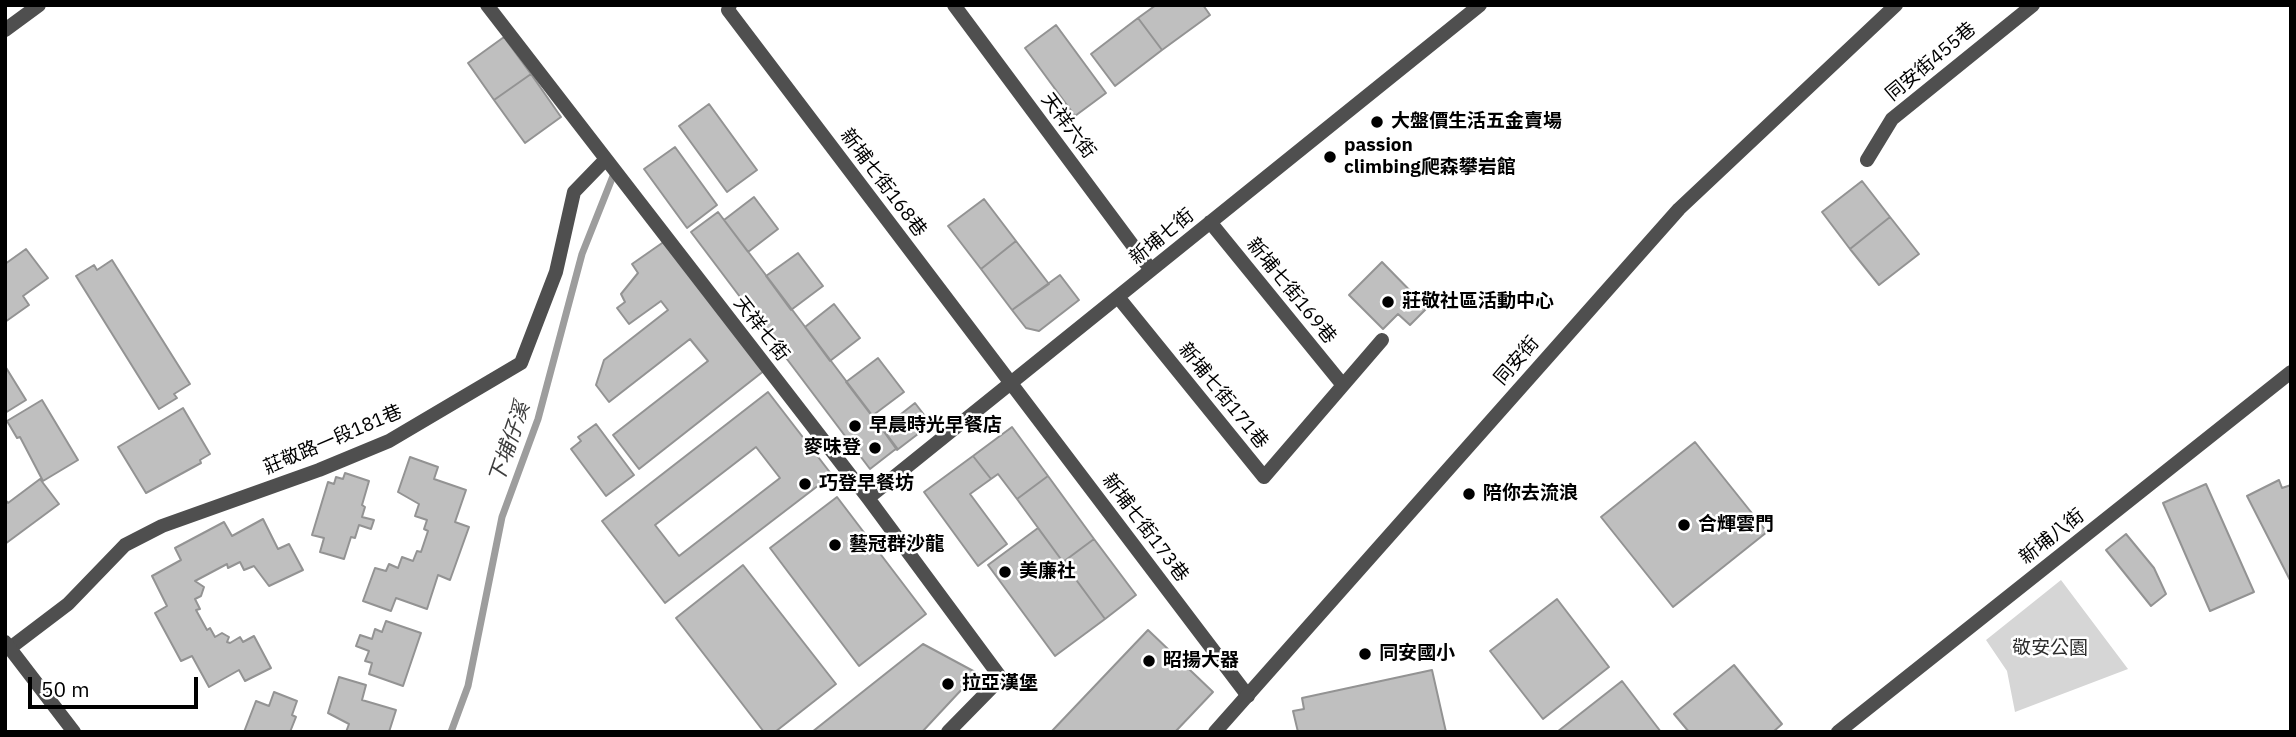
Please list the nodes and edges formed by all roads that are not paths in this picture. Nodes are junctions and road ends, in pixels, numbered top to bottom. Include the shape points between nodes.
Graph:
1 (39, 5) edge
2 (487, 5) edge
3 (730, 5) edge
4 (954, 5) edge
5 (1480, 5) edge
6 (1896, 5) edge
7 (2033, 5) edge
8 (5, 30) edge
9 (1867, 160) dead end
10 (607, 162) junction
11 (1210, 222) junction
12 (1151, 270) junction
13 (1118, 297) junction
14 (1382, 341) dead end
15 (2291, 372) edge
16 (1011, 383) junction
17 (1342, 384) junction
18 (867, 498) junction
19 (7, 645) edge
20 (1248, 696) junction
21 (74, 732) edge
22 (948, 732) edge
23 (1215, 732) edge
24 (1838, 732) edge

1 - 8 street
2 - 10 street, 天祥七街
3 - 16 street, 新埔七街168巷 via 729,10
4 - 12 street, 天祥六街
5 - 11 street, 新埔七街
6 - 20 street, 同安街 via 1679,209
7 - 9 street, 同安街455巷 via 1892,119
10 - 18 street, 天祥七街
10 - 19 street, 莊敬路一段181巷 via 574,192 556,272 521,363 389,441 162,526 125,545 68,604
11 - 12 street, 新埔七街
11 - 17 street, 新埔七街169巷
12 - 13 street, 新埔七街
13 - 16 street, 新埔七街
13 - 17 street, 新埔七街171巷 via 1264,477
14 - 17 street, 新埔七街171巷
15 - 24 street, 新埔八街
16 - 18 street, 新埔七街
16 - 20 street, 新埔七街173巷
18 - 22 street, 天祥七街 via 1001,678
19 - 21 street
20 - 23 street, 同安街

